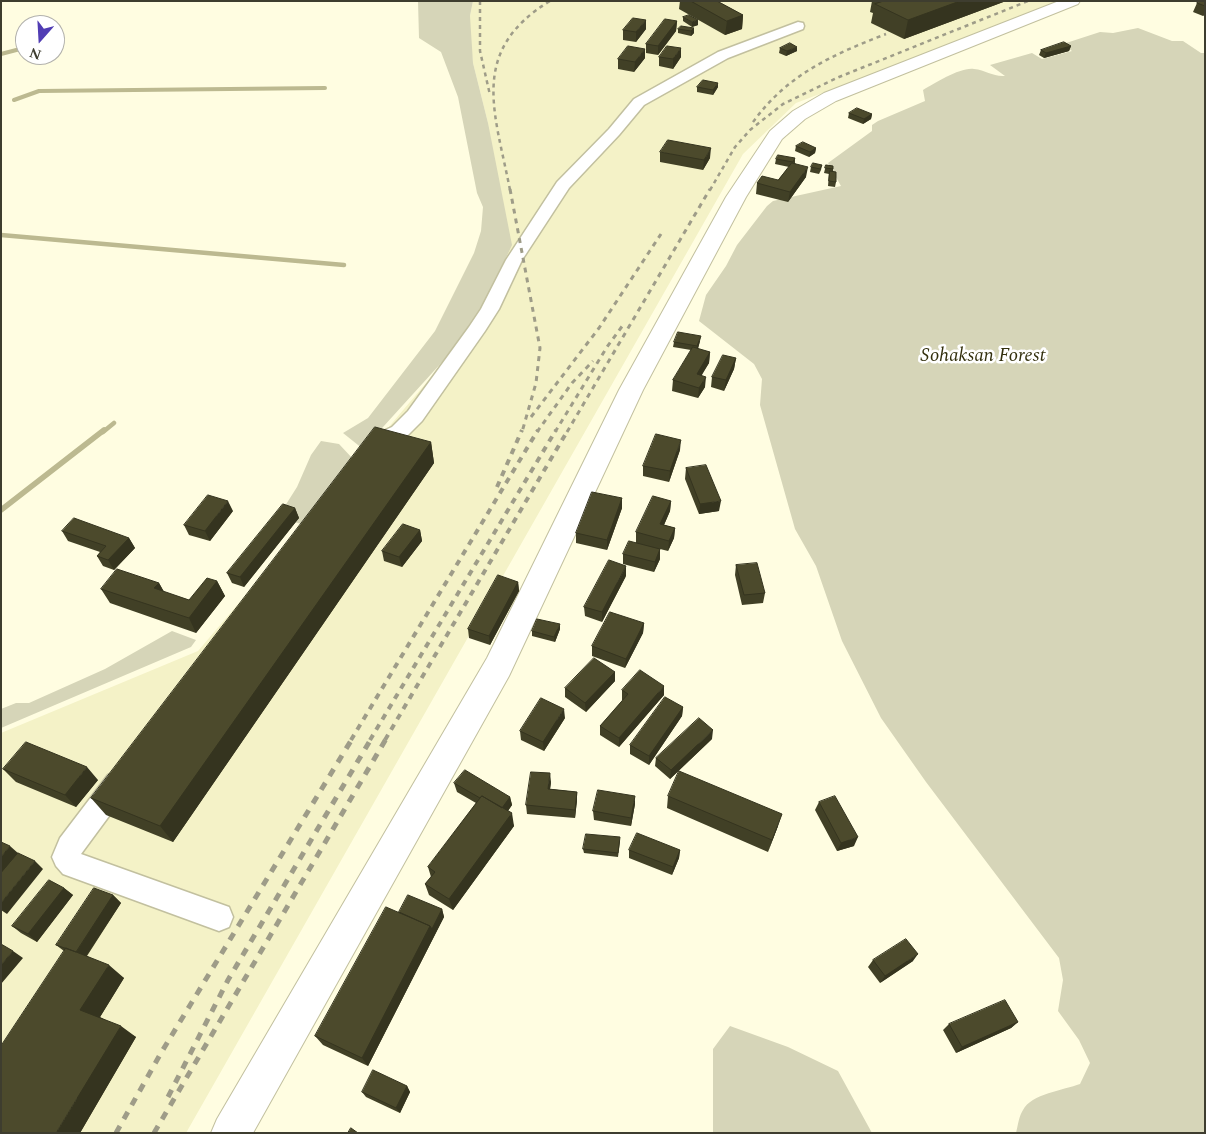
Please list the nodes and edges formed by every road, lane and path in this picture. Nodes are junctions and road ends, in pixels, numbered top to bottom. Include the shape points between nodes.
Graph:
1 (1073, 1) edge
2 (798, 26) dead end
3 (362, 460) edge
4 (129, 768) edge
5 (218, 918) dead end
6 (231, 1133) edge

1 - 6 street via 830,97 785,126 762,155 631,390 498,667
2 - 3 street via 723,55 639,102 563,185 510,267 481,324 415,416 399,432 375,443
4 - 5 street via 70,847 66,857 73,865

